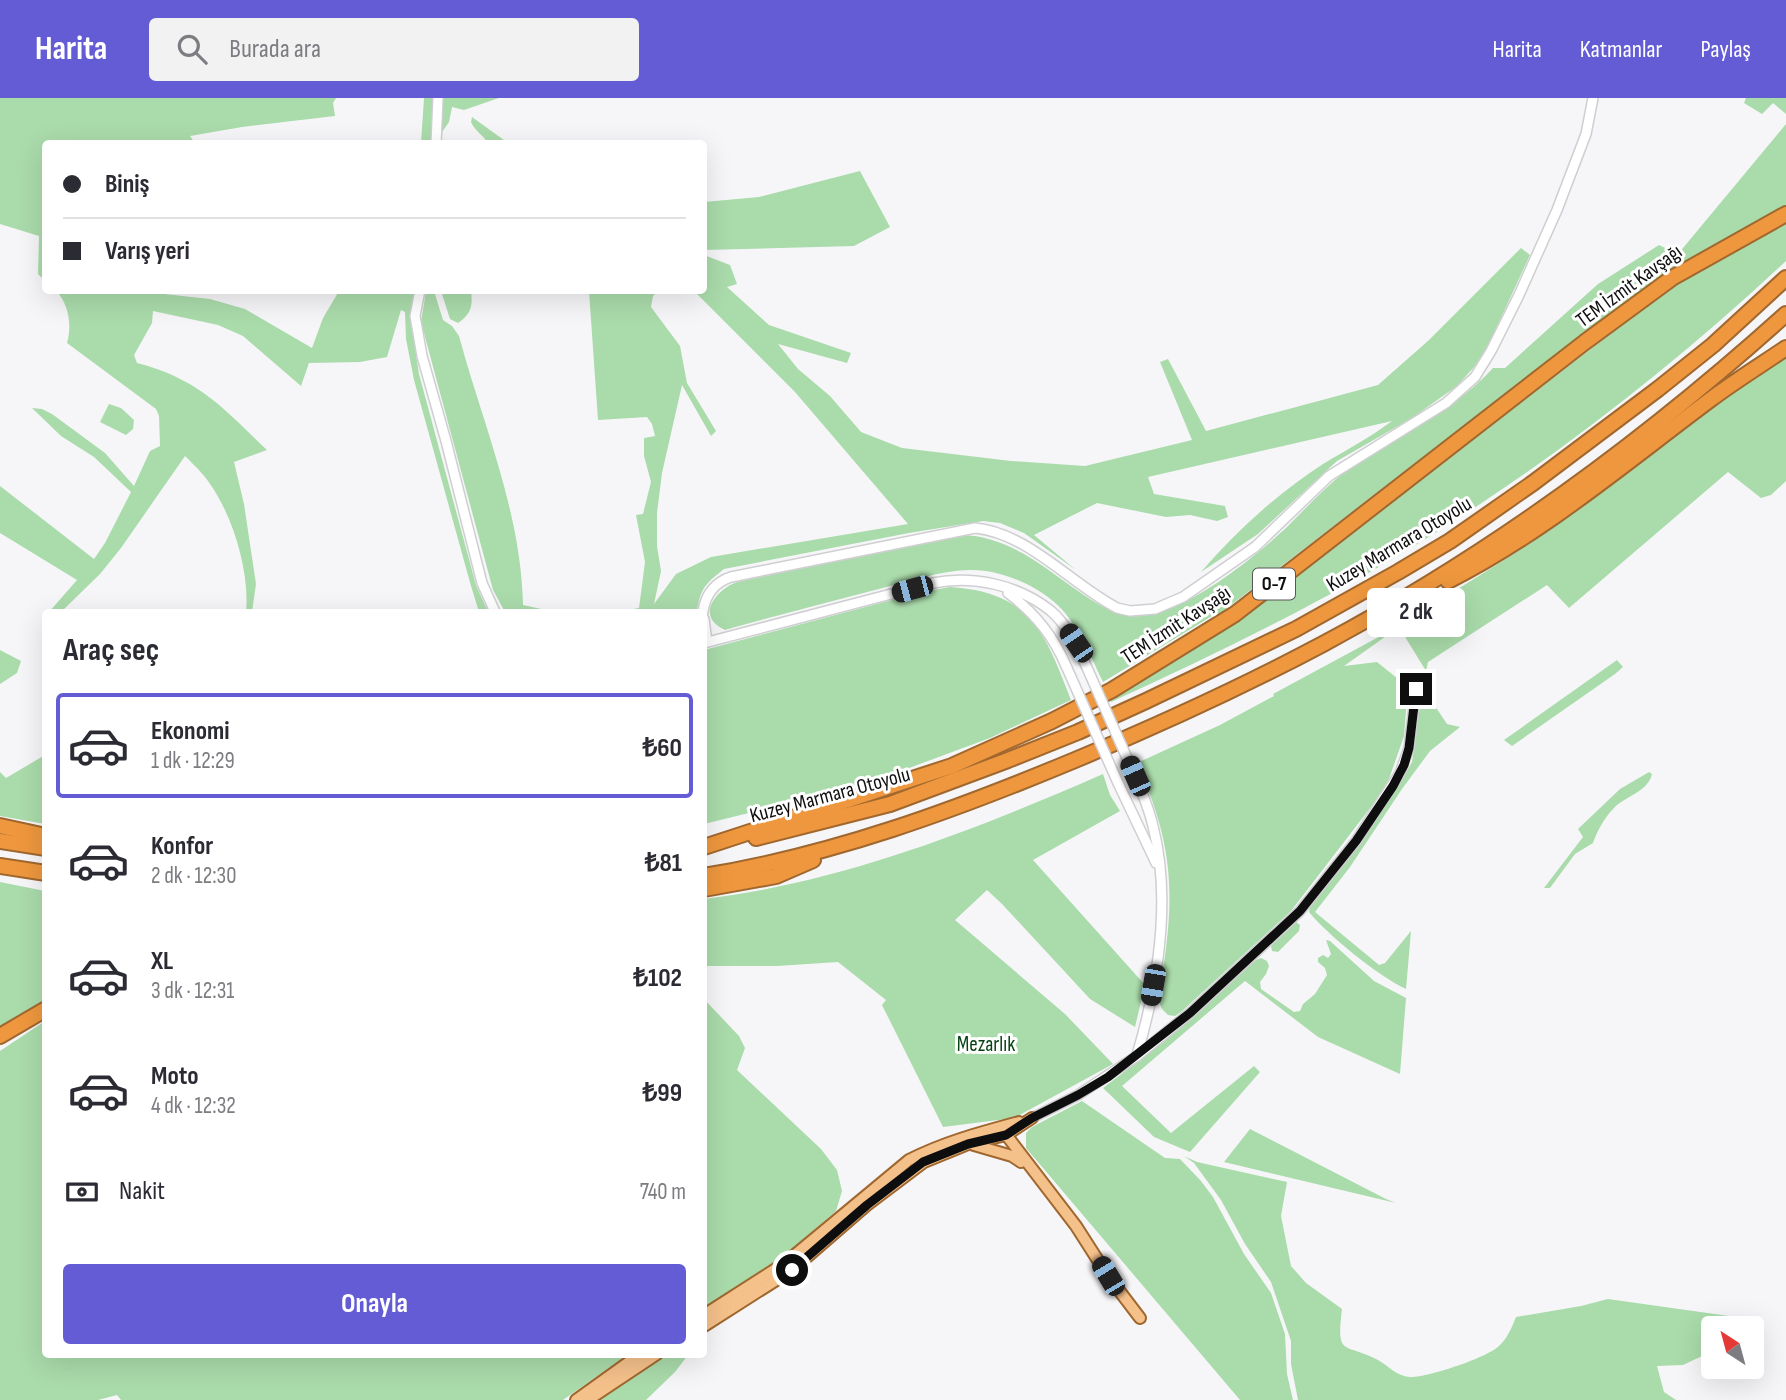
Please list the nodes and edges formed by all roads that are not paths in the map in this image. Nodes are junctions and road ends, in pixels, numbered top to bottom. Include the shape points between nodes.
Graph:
1 (438, 98) edge
2 (1594, 98) edge
3 (436, 140) edge
4 (1786, 214) edge
5 (1786, 278) edge
6 (420, 294) edge
7 (1786, 314) edge
8 (1786, 348) edge
9 (999, 585) junction
10 (494, 609) edge
11 (704, 609) edge
12 (707, 641) edge
13 (1325, 643) junction
14 (1416, 689) dead end
15 (0, 826) edge
16 (42, 835) edge
17 (871, 837) junction
18 (0, 841) edge
19 (42, 847) edge
20 (707, 847) edge
21 (707, 847) edge
22 (0, 866) edge
23 (1159, 870) junction
24 (42, 872) edge
25 (707, 875) edge
26 (707, 888) edge
27 (42, 1011) edge
28 (0, 1036) edge
29 (1136, 1056) junction
30 (1032, 1118) junction
31 (1003, 1131) junction
32 (968, 1144) junction
33 (1029, 1167) junction
34 (707, 1313) edge
35 (1140, 1318) dead end
36 (707, 1324) edge
37 (634, 1358) edge
38 (651, 1358) edge
39 (576, 1400) edge
40 (588, 1400) edge

1 - 3 street
2 - 11 street via 1558,210 1475,377 1446,403 1329,476 1255,547 1183,597 1155,609 1117,608 1011,538 975,528 731,577 710,592
4 - 20 highway, TEM İzmit Kavşağı / O-7 via 1672,278 1235,614 1112,690 952,765
5 - 21 highway, Kuzey Marmara Otoyolu / O-7 via 1676,374 1534,483 1450,541 1296,629 1078,732 902,800
6 - 10 street via 416,326 422,356 482,583
7 - 13 highway via 1570,489 1450,570
8 - 13 highway via 1485,563
9 - 12 street via 950,580
9 - 23 street, bridge via 1044,625 1058,648
9 - 23 street, bridge via 1050,611 1076,643 1154,827
13 - 17 highway via 1113,744
14 - 29 street via 1404,765 1356,841 1300,911 1190,1013
15 - 16 highway
17 - 25 highway
17 - 26 highway via 776,876
18 - 19 highway
22 - 24 highway
23 - 29 street via 1159,947
27 - 28 highway
29 - 30 street via 1078,1095
30 - 31 main road
30 - 33 main road via 1018,1144
31 - 32 main road
31 - 33 main road
31 - 34 main road via 909,1160 785,1263
32 - 33 main road via 1012,1156
32 - 36 main road via 923,1162 792,1270
33 - 35 main road
37 - 39 main road
38 - 40 main road

